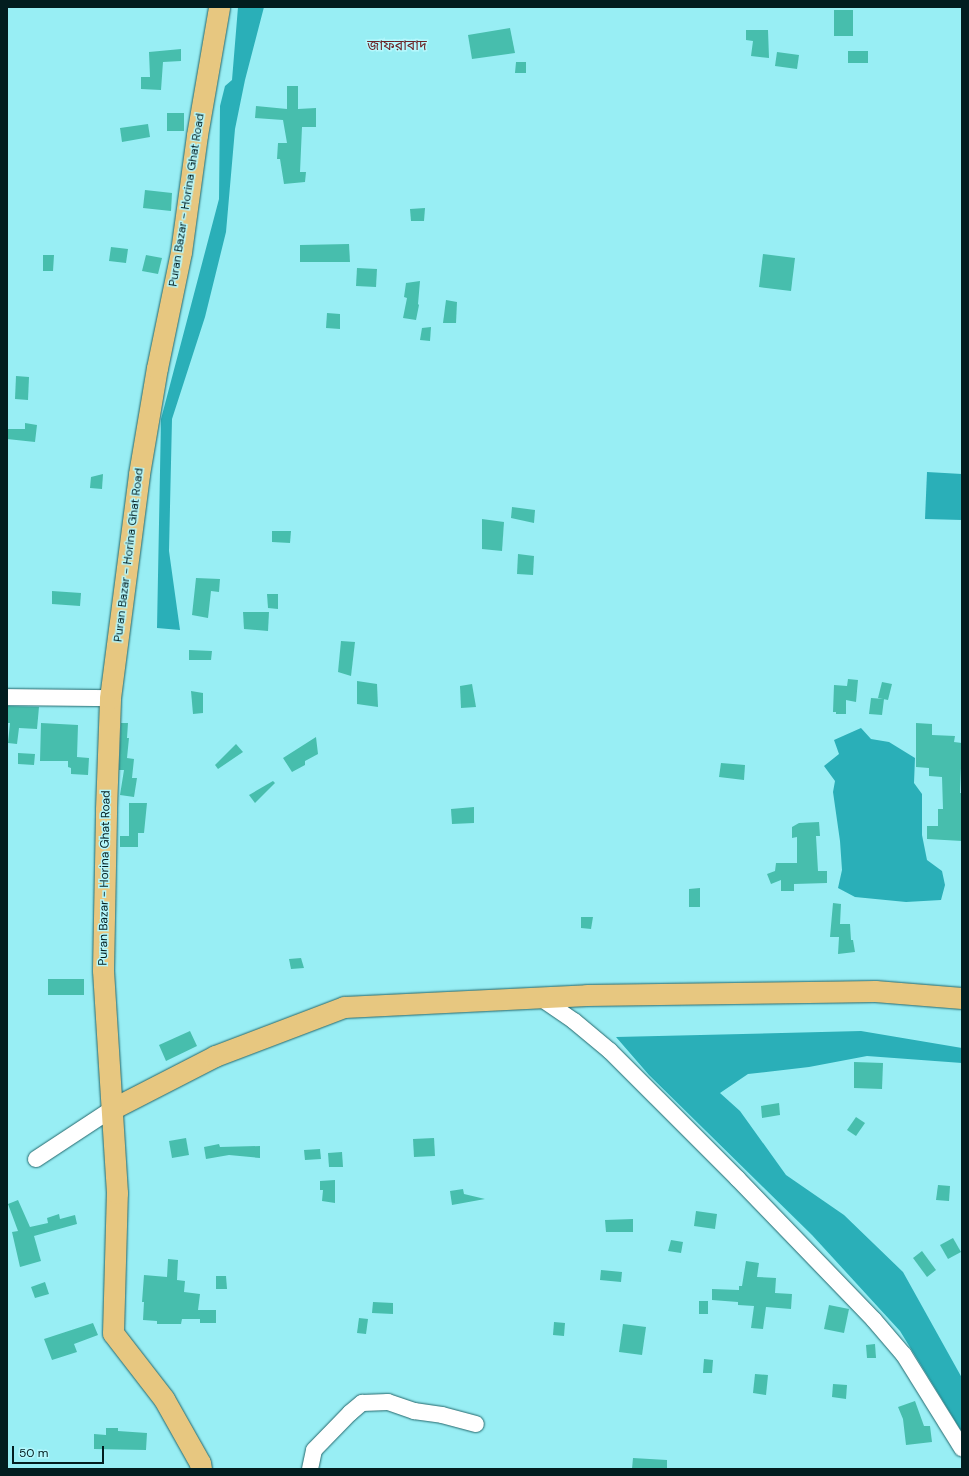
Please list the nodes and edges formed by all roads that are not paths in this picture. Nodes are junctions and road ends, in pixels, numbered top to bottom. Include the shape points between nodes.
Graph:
1 (219, 7) edge
2 (7, 697) edge
3 (110, 698) junction
4 (539, 997) junction
5 (962, 998) edge
6 (112, 1110) junction
7 (36, 1159) dead end
8 (476, 1424) dead end
9 (962, 1448) edge
10 (202, 1469) edge
11 (310, 1469) edge

1 - 3 main road, Puran Bazar - Horina Ghat Road via 198,127 181,252 157,368 139,474
2 - 3 street
3 - 6 main road, Puran Bazar - Horina Ghat Road via 103,970
4 - 5 main road via 875,990
4 - 6 main road via 344,1007 216,1056
4 - 9 street via 574,1021 610,1051 874,1320 904,1355
6 - 7 street
6 - 10 main road, Puran Bazar - Horina Ghat Road via 118,1193 113,1333 164,1399
8 - 11 street via 414,1411 388,1402 362,1403 314,1450

